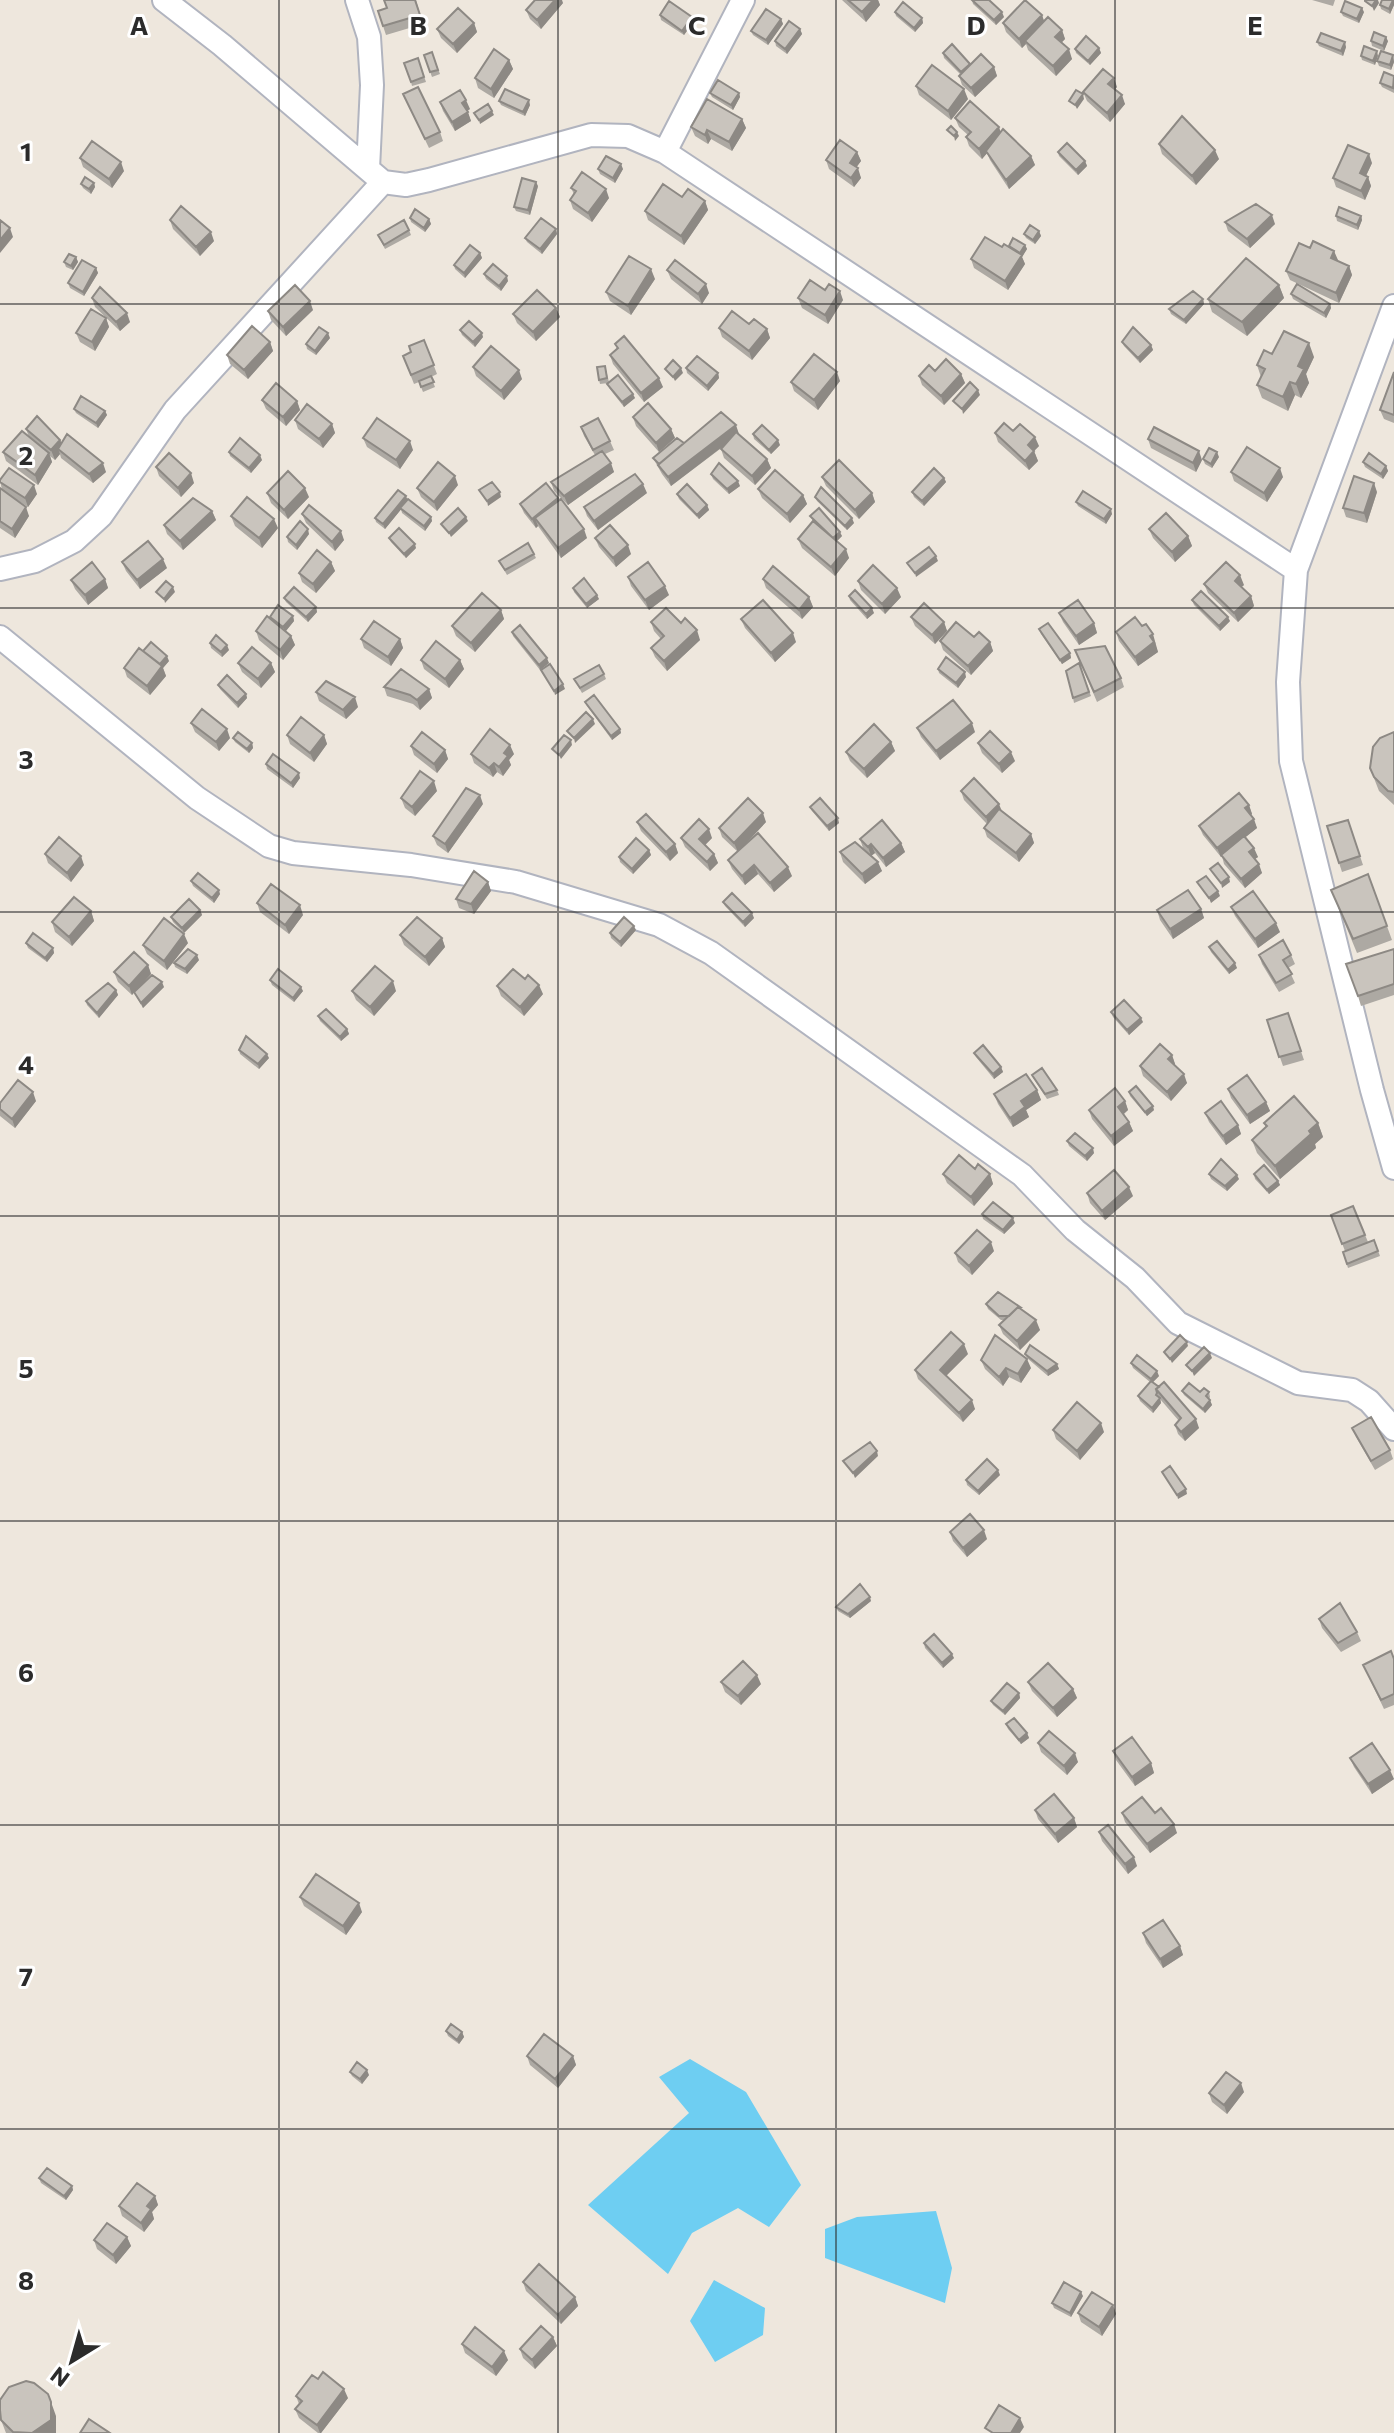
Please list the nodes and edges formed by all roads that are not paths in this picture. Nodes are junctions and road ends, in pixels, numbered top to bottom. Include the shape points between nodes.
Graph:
1 (164, 0) edge
2 (357, 0) edge
3 (743, 0) edge
4 (665, 152) junction
5 (375, 176) junction
6 (1394, 306) edge
7 (0, 569) edge
8 (1296, 570) junction
9 (0, 637) edge
10 (1394, 1168) edge
11 (1394, 1429) edge

1 - 5 street
2 - 5 street via 369,37
3 - 4 street
4 - 5 street via 628,136 591,135 418,183 394,185
4 - 8 street
5 - 7 street via 175,410 101,516 74,541 35,561
6 - 8 street
8 - 10 street via 1288,682 1291,761
9 - 11 street via 197,798 269,846 516,882 677,932 1022,1175 1178,1323 1298,1383 1352,1390

